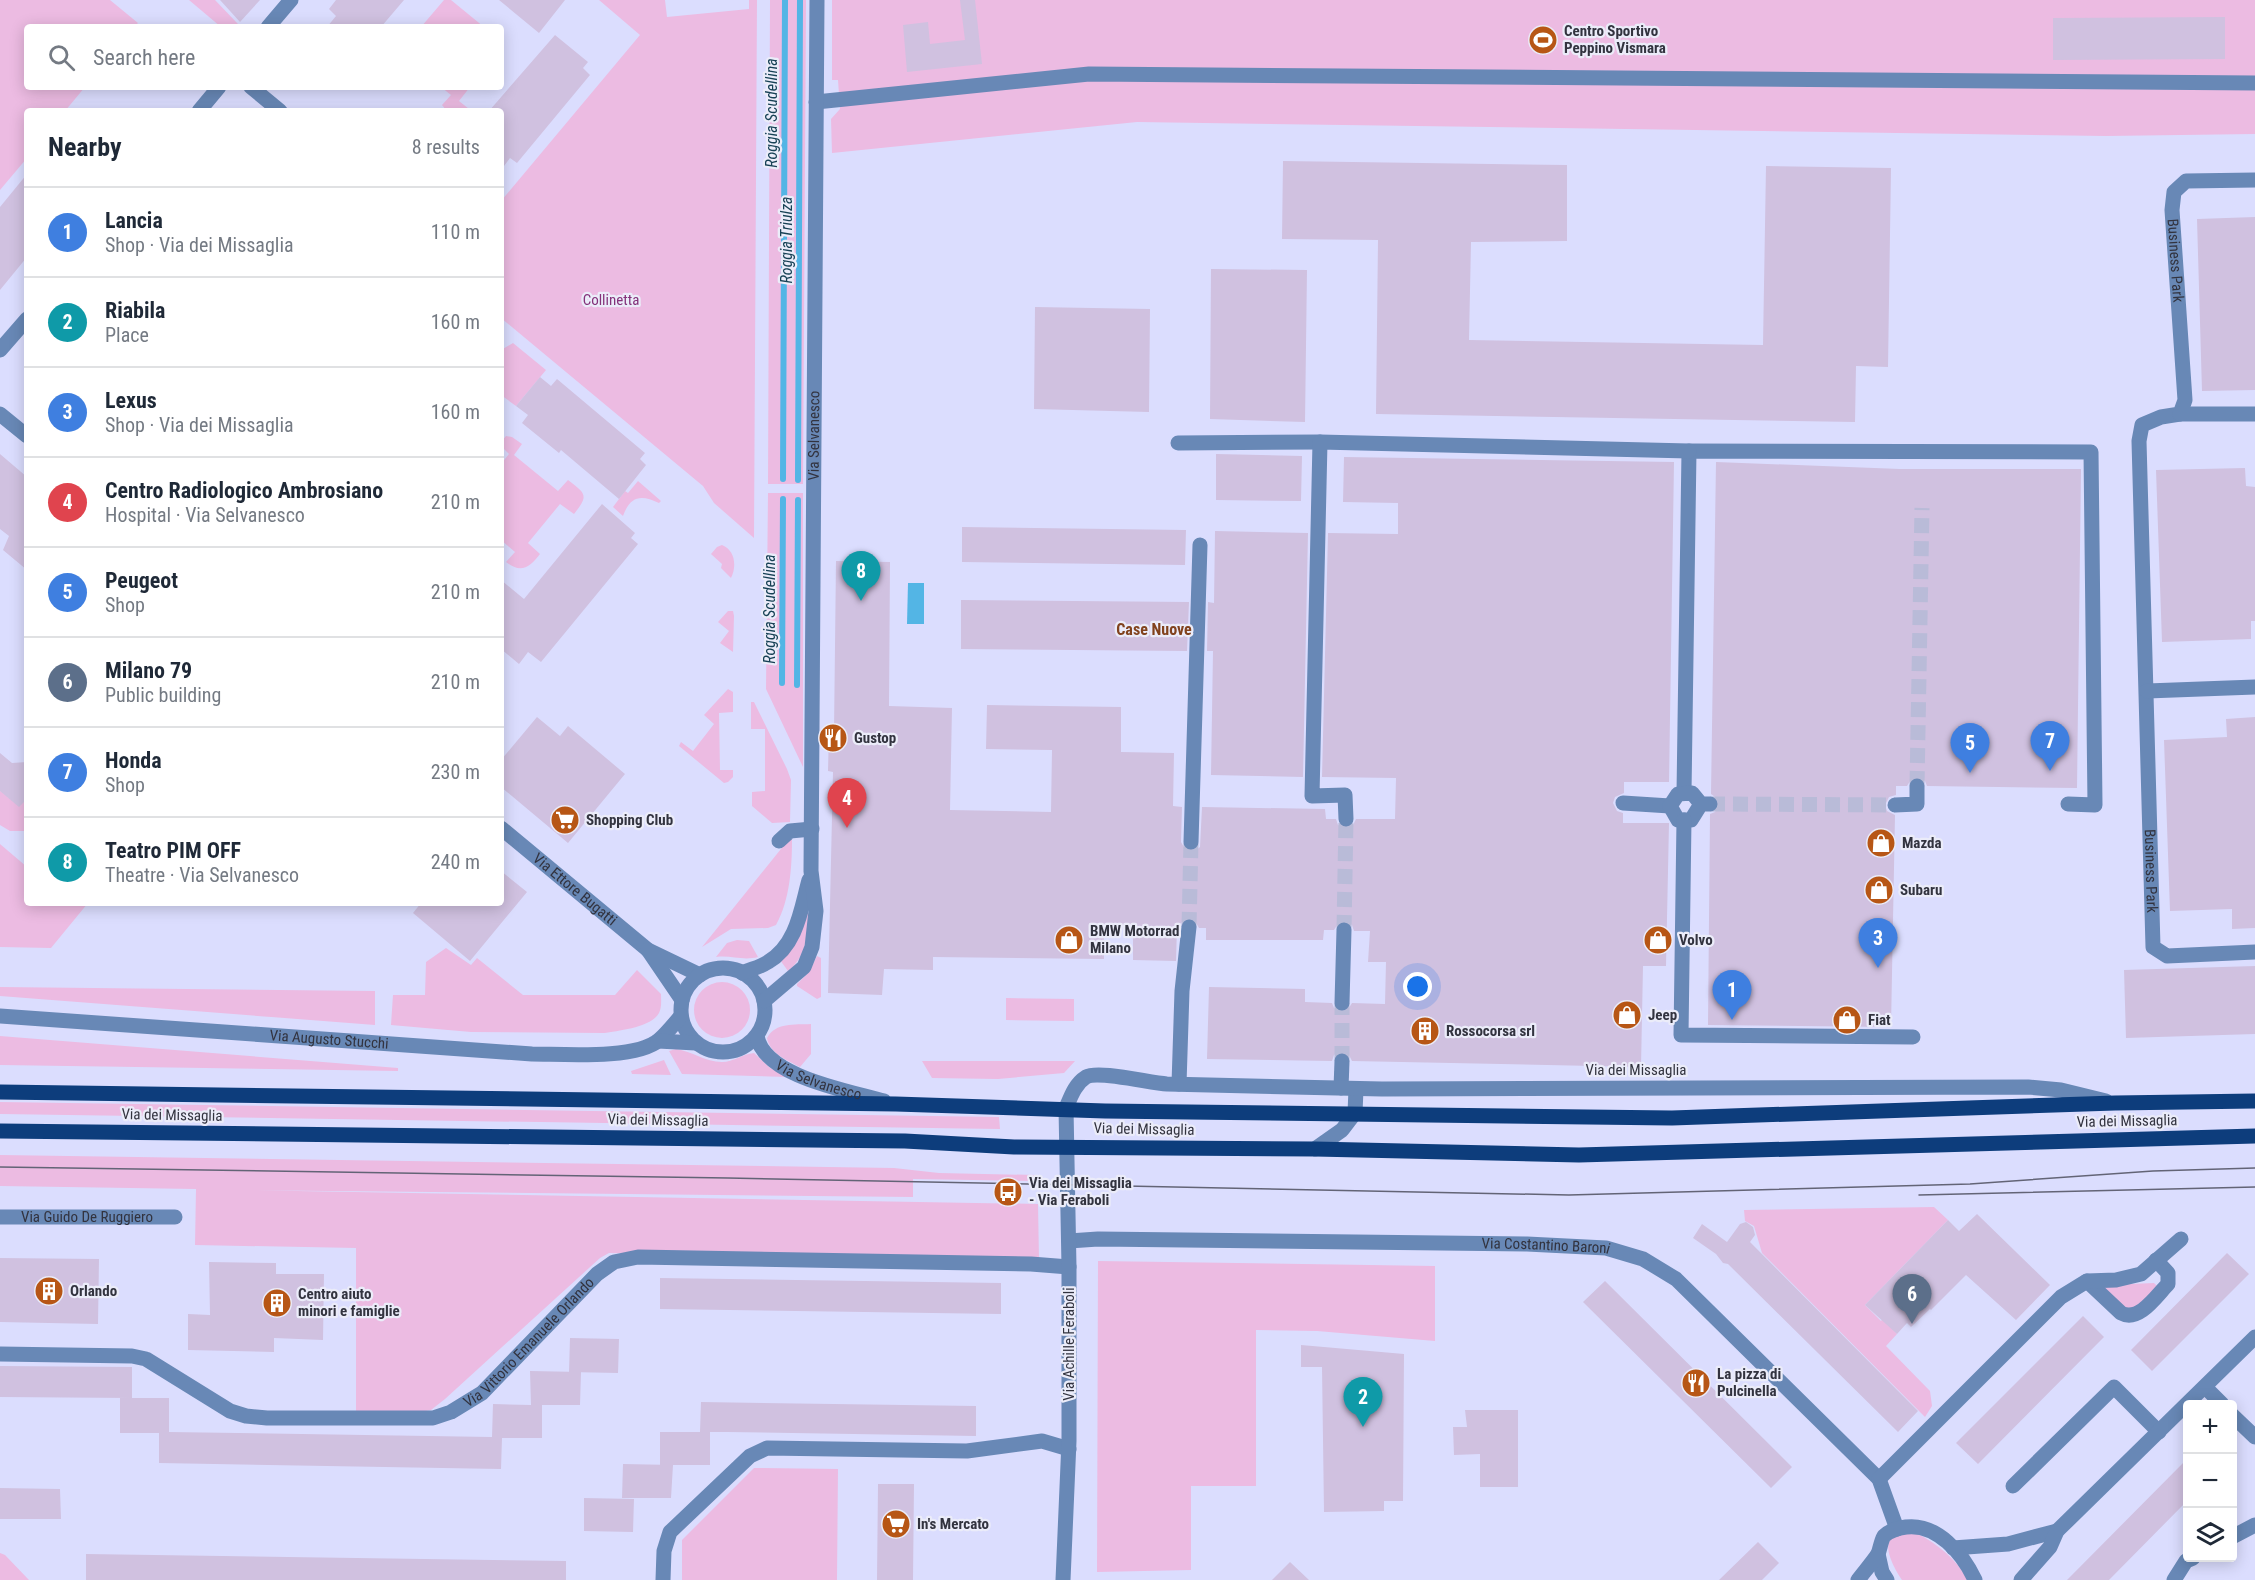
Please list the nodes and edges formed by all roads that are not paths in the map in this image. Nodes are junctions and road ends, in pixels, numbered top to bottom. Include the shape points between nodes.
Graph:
1 (291, 0) edge
2 (817, 0) edge
3 (271, 24) edge
4 (2255, 83) edge
5 (216, 90) edge
6 (255, 90) edge
7 (816, 102) junction
8 (202, 108) edge
9 (276, 108) edge
10 (2255, 180) edge
11 (24, 322) edge
12 (0, 350) edge
13 (0, 414) edge
14 (2180, 414) junction
15 (2255, 414) edge
16 (24, 434) edge
17 (1178, 442) dead end
18 (1320, 442) junction
19 (1689, 451) junction
20 (1200, 545) dead end
21 (2255, 687) edge
22 (2147, 691) junction
23 (1917, 786) tunnel mouth
24 (1684, 794) junction
25 (1623, 803) dead end
26 (2068, 804) dead end
27 (1670, 806) junction
28 (1895, 806) tunnel mouth
29 (1346, 819) tunnel mouth
30 (1684, 820) junction
31 (812, 829) junction
32 (504, 830) edge
33 (779, 841) dead end
34 (1191, 842) tunnel mouth
35 (811, 871) junction
36 (1189, 927) tunnel mouth
37 (1344, 930) tunnel mouth
38 (648, 950) junction
39 (2255, 952) edge
40 (742, 973) junction
41 (700, 975) junction
42 (682, 1000) junction
43 (764, 1001) junction
44 (1342, 1003) tunnel mouth
45 (0, 1016) edge
46 (681, 1016) junction
47 (757, 1036) junction
48 (1913, 1037) dead end
49 (658, 1041) junction
50 (696, 1043) junction
51 (1342, 1061) tunnel mouth
52 (1179, 1084) junction
53 (1349, 1088) junction
54 (0, 1092) edge
55 (2255, 1101) edge
56 (2115, 1103) junction
57 (896, 1104) junction
58 (1066, 1108) junction
59 (1355, 1113) junction
60 (0, 1131) edge
61 (2255, 1136) edge
62 (1066, 1146) junction
63 (1315, 1149) junction
64 (0, 1217) edge
65 (175, 1217) dead end
66 (2181, 1239) dead end
67 (1069, 1241) junction
68 (2156, 1260) junction
69 (1069, 1267) junction
70 (2087, 1281) junction
71 (2255, 1337) edge
72 (0, 1354) edge
73 (2205, 1388) junction
74 (2218, 1400) edge
75 (2237, 1420) edge
76 (2159, 1432) junction
77 (2255, 1437) edge
78 (1069, 1449) junction
79 (1879, 1479) junction
80 (2013, 1486) dead end
81 (2255, 1525) edge
82 (1897, 1529) junction
83 (2057, 1531) junction
84 (2237, 1534) edge
85 (1953, 1548) junction
86 (1878, 1554) junction
87 (2185, 1562) edge
88 (663, 1580) edge
89 (1063, 1580) edge
90 (1858, 1580) edge
91 (1887, 1580) edge
92 (1976, 1580) edge
93 (2020, 1580) edge
94 (2174, 1580) edge

1 - 3 street
2 - 7 street, Via Selvanesco
4 - 7 street via 1089,74
5 - 8 street
6 - 9 street
7 - 31 street, Via Selvanesco
10 - 14 street, Business Park via 2186,181 2174,192 2185,400
11 - 12 street
13 - 16 street
14 - 15 street, Business Park
14 - 22 street, Business Park via 2142,425 2139,441
17 - 18 street
18 - 19 street
18 - 29 street via 1312,796 1345,795
19 - 24 street
19 - 26 street via 2091,452 2095,805
20 - 34 street
21 - 22 street
22 - 39 street, Business Park via 2153,947 2167,956
23 - 28 street via 1917,804
24 - 27 street via 1678,794
24 - 30 street via 1692,793 1706,804 1690,820
25 - 27 street
27 - 30 street via 1678,820
30 - 48 street via 1681,1035
31 - 33 street via 791,830
31 - 35 street, Via Selvanesco
32 - 38 street, Via Ettore Bugatti
35 - 40 street, Via Selvanesco via 798,923 786,947 768,962
35 - 43 street, Via Selvanesco via 816,911 812,947 804,967
36 - 52 street
37 - 44 street
38 - 41 street, Via Ettore Bugatti
38 - 42 street, Via Ettore Bugatti
40 - 41 street via 719,968
40 - 43 street via 758,987
41 - 42 street via 688,986
42 - 46 street
43 - 47 street via 764,1022
45 - 49 street, Via Augusto Stucchi via 531,1054 613,1054
46 - 49 street, Via Augusto Stucchi
46 - 50 street
47 - 50 street, Via Augusto Stucchi via 745,1047 725,1053 709,1051
47 - 57 street, Via Selvanesco via 765,1054 798,1075
49 - 50 street, Via Augusto Stucchi
51 - 53 street
52 - 53 street, Via dei Missaglia
52 - 58 street, Via dei Missaglia via 1094,1074 1074,1088
53 - 56 street, Via dei Missaglia via 2028,1087 2061,1090
53 - 59 street
54 - 57 main road, Via dei Missaglia
55 - 56 main road, Via dei Missaglia
56 - 59 main road, Via dei Missaglia via 1672,1118
57 - 58 main road, Via dei Missaglia
58 - 59 main road, Via dei Missaglia
58 - 62 street, Via Achille Feraboli
59 - 63 street via 1342,1130
60 - 62 main road, Via dei Missaglia
61 - 63 main road, Via dei Missaglia via 1579,1155
62 - 63 main road, Via dei Missaglia
62 - 67 street, Via Achille Feraboli
64 - 65 street, Via Guido De Ruggiero
66 - 68 street
67 - 69 street, Via Achille Feraboli
67 - 79 street, Via Costantino Baroni via 1527,1244 1606,1248 1626,1253 1676,1278
68 - 70 street via 2141,1274
68 - 70 street via 2168,1273 2168,1284 2136,1315 2121,1313
69 - 72 street, Via Vittorio Emanuele Orlando via 638,1257 614,1262 597,1274 482,1393 433,1418 246,1416 230,1411 146,1359
69 - 78 street, Via Achille Feraboli
70 - 79 street via 2061,1297
71 - 73 street
73 - 74 street
73 - 76 street
75 - 77 street
76 - 80 street via 2114,1387
76 - 83 street
78 - 88 street via 1042,1441 967,1451 767,1448 750,1456 670,1532 665,1541
78 - 89 street, Via Achille Feraboli
79 - 82 street, Via Costantino Baroni
81 - 84 street
82 - 85 street via 1926,1527
82 - 86 street via 1884,1537
83 - 85 street via 2008,1544
83 - 93 street via 2050,1547
85 - 92 street
86 - 90 street
86 - 91 street
87 - 94 street

